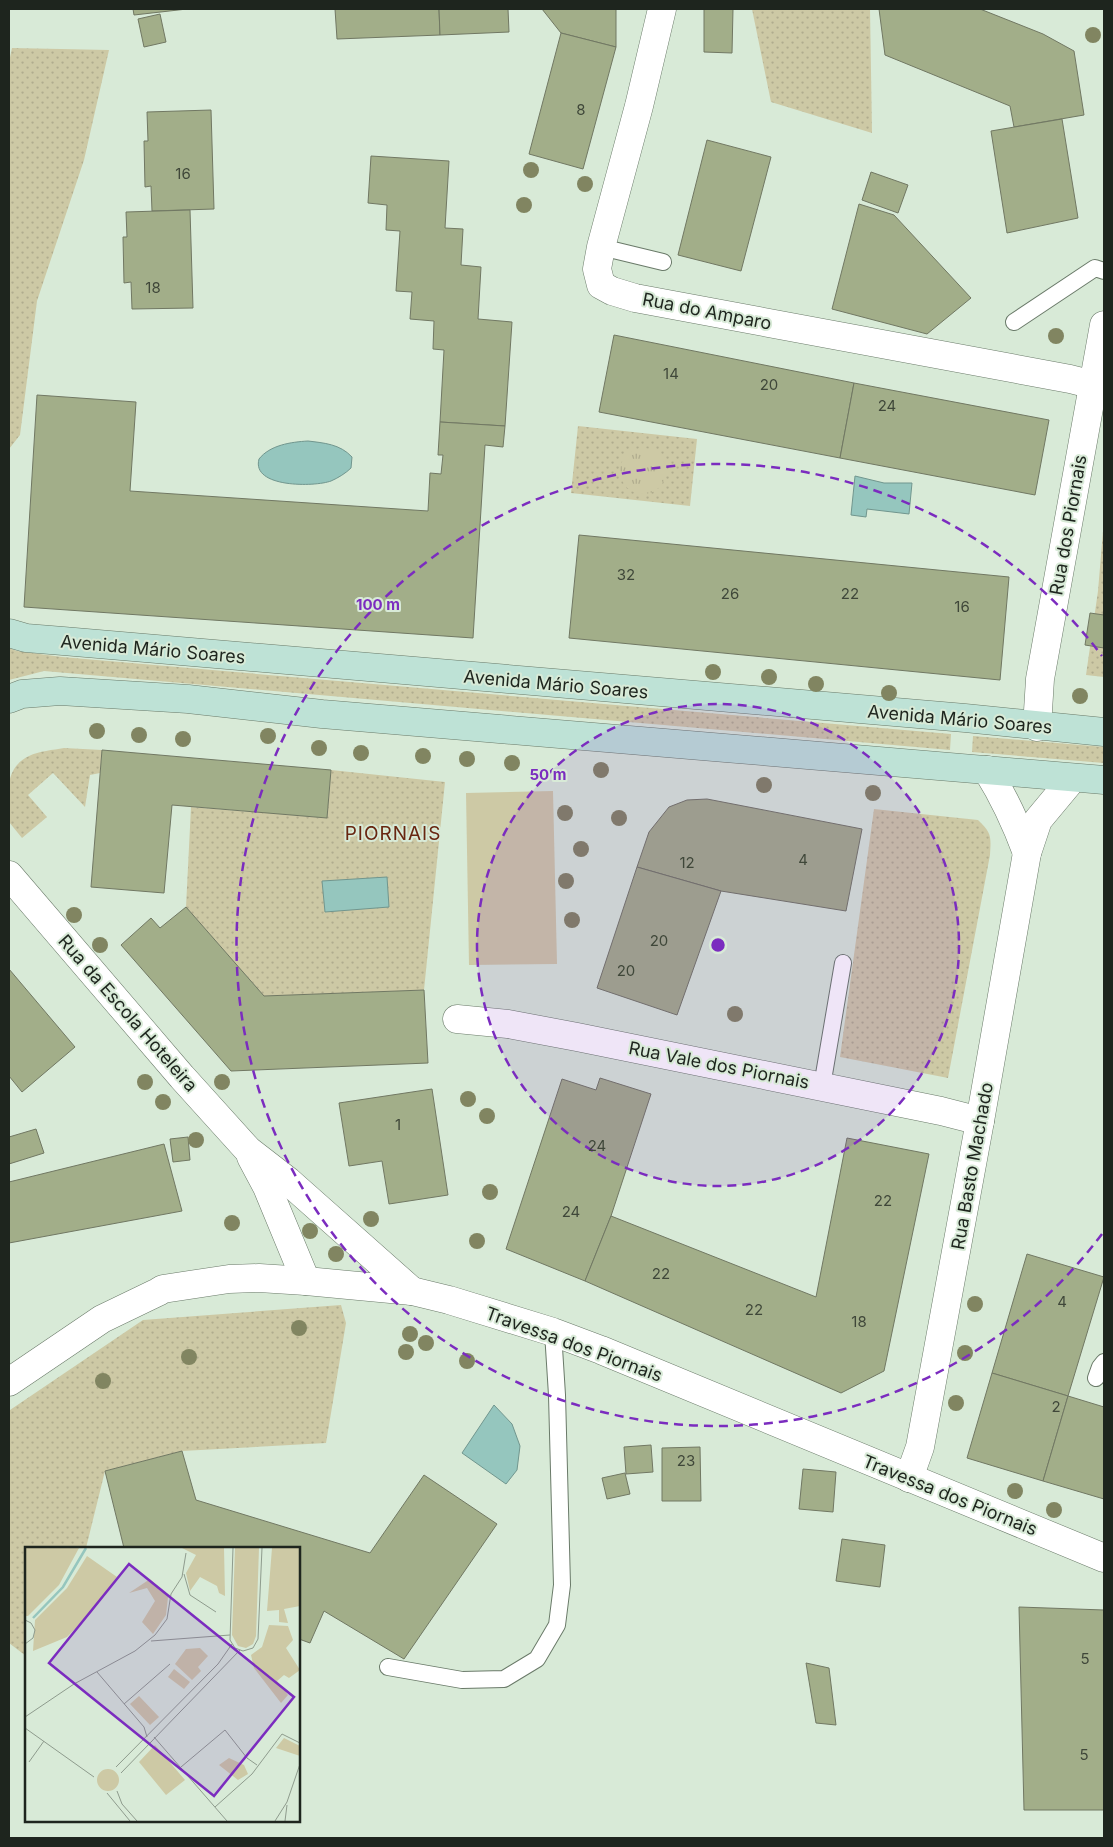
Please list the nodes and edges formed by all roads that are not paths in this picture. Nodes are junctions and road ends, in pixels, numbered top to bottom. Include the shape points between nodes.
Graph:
1 (662, 9) edge
2 (601, 247) junction
3 (663, 262) dead end
4 (1104, 271) edge
5 (1014, 322) dead end
6 (1104, 325) edge
7 (1094, 385) junction
8 (9, 633) edge
9 (9, 699) edge
10 (1036, 727) junction
11 (1104, 732) edge
12 (987, 770) junction
13 (1073, 778) junction
14 (1104, 780) edge
15 (1027, 852) junction
16 (9, 875) edge
17 (842, 963) dead end
18 (457, 1020) dead end
19 (822, 1086) junction
20 (980, 1121) junction
21 (248, 1150) junction
22 (306, 1281) junction
23 (412, 1291) junction
24 (553, 1332) junction
25 (1104, 1362) edge
26 (1096, 1378) dead end
27 (9, 1382) edge
28 (909, 1478) junction
29 (1104, 1558) edge
30 (388, 1667) dead end

1 - 2 street, Rua do Amparo
2 - 3 lane
2 - 7 street, Rua do Amparo via 597,269 601,285 635,298
4 - 5 lane via 1094,268
6 - 7 street, Rua dos Piornais
7 - 10 street, Rua dos Piornais via 1040,679
8 - 10 main road, Avenida Mário Soares via 63,642
9 - 12 main road via 22,694 60,691 178,699
10 - 11 main road, Avenida Mário Soares
12 - 13 main road
12 - 15 street via 1013,816
13 - 14 main road
13 - 15 street, Rua Basto Machado via 1038,820
15 - 20 street, Rua Basto Machado
16 - 21 street, Rua da Escola Hoteleira
17 - 19 lane
18 - 19 street, Rua Vale dos Piornais via 508,1024 577,1036
19 - 20 street, Rua Vale dos Piornais
20 - 28 street, Rua Basto Machado via 920,1447
21 - 22 street, Rua da Escola Hoteleira
21 - 23 street, Rua da Escola Hoteleira via 288,1181
22 - 23 street, Travessa dos Piornais
22 - 27 street, Travessa dos Piornais via 229,1279 163,1289 102,1319
23 - 24 street, Travessa dos Piornais
24 - 28 street, Travessa dos Piornais
24 - 30 lane via 562,1585 557,1624 537,1659 504,1679 462,1680
25 - 26 lane
28 - 29 street, Travessa dos Piornais

